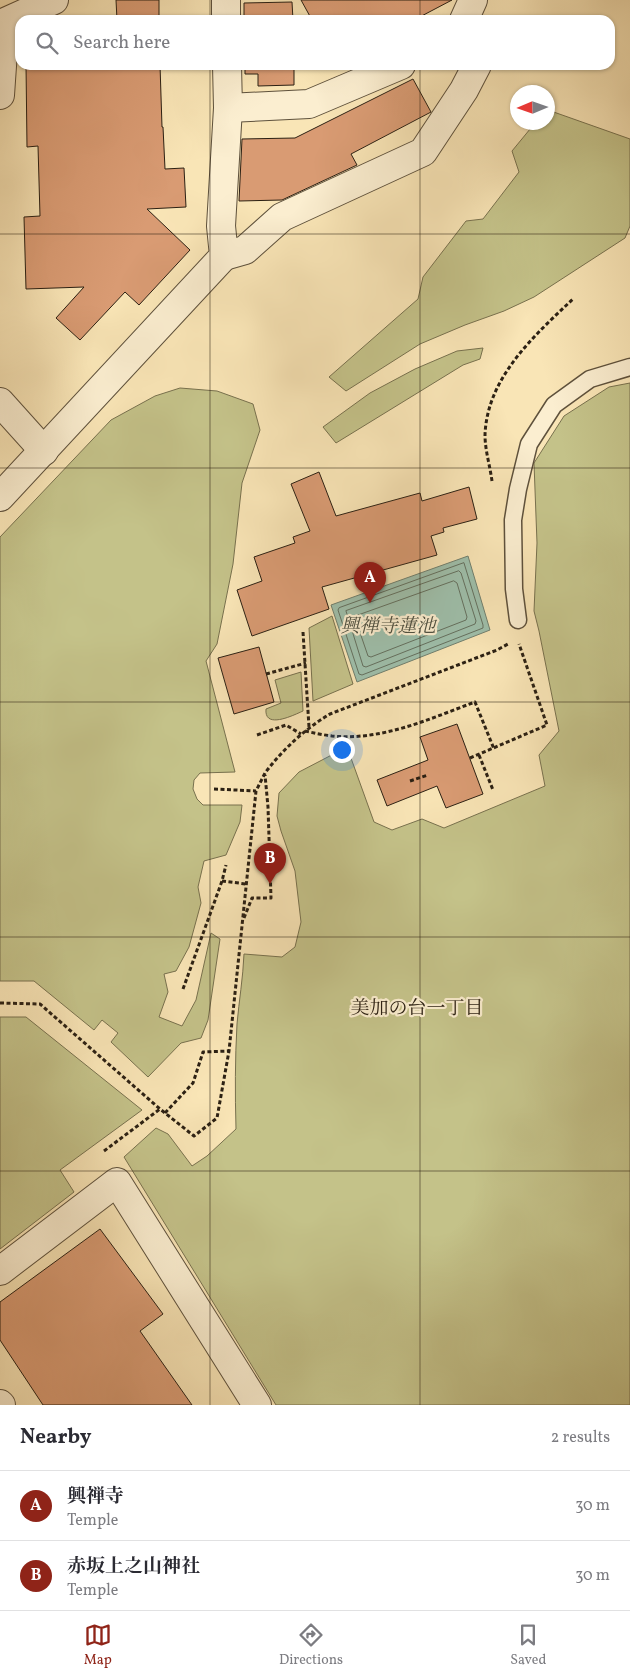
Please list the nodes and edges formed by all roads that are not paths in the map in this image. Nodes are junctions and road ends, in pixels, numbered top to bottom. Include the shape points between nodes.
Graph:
1 (54, 0) edge
2 (226, 0) edge
3 (473, 0) edge
4 (21, 15) edge
5 (226, 15) edge
6 (466, 15) edge
7 (15, 18) edge
8 (227, 70) edge
9 (389, 70) edge
10 (474, 70) edge
11 (0, 96) edge
12 (228, 108) junction
13 (224, 256) junction
14 (630, 367) edge
15 (0, 402) edge
16 (44, 451) junction
17 (0, 497) edge
18 (518, 620) dead end
19 (0, 1271) edge
20 (256, 1405) edge

1 - 4 street
2 - 5 street
3 - 6 street
7 - 11 street via 5,22
8 - 12 street
9 - 12 street via 309,104
10 - 13 street via 423,152 282,217 245,250
12 - 13 street via 220,226
13 - 16 street
14 - 18 lane via 590,379 554,404 529,444 513,520
15 - 16 street
16 - 17 street
19 - 20 street via 117,1182

